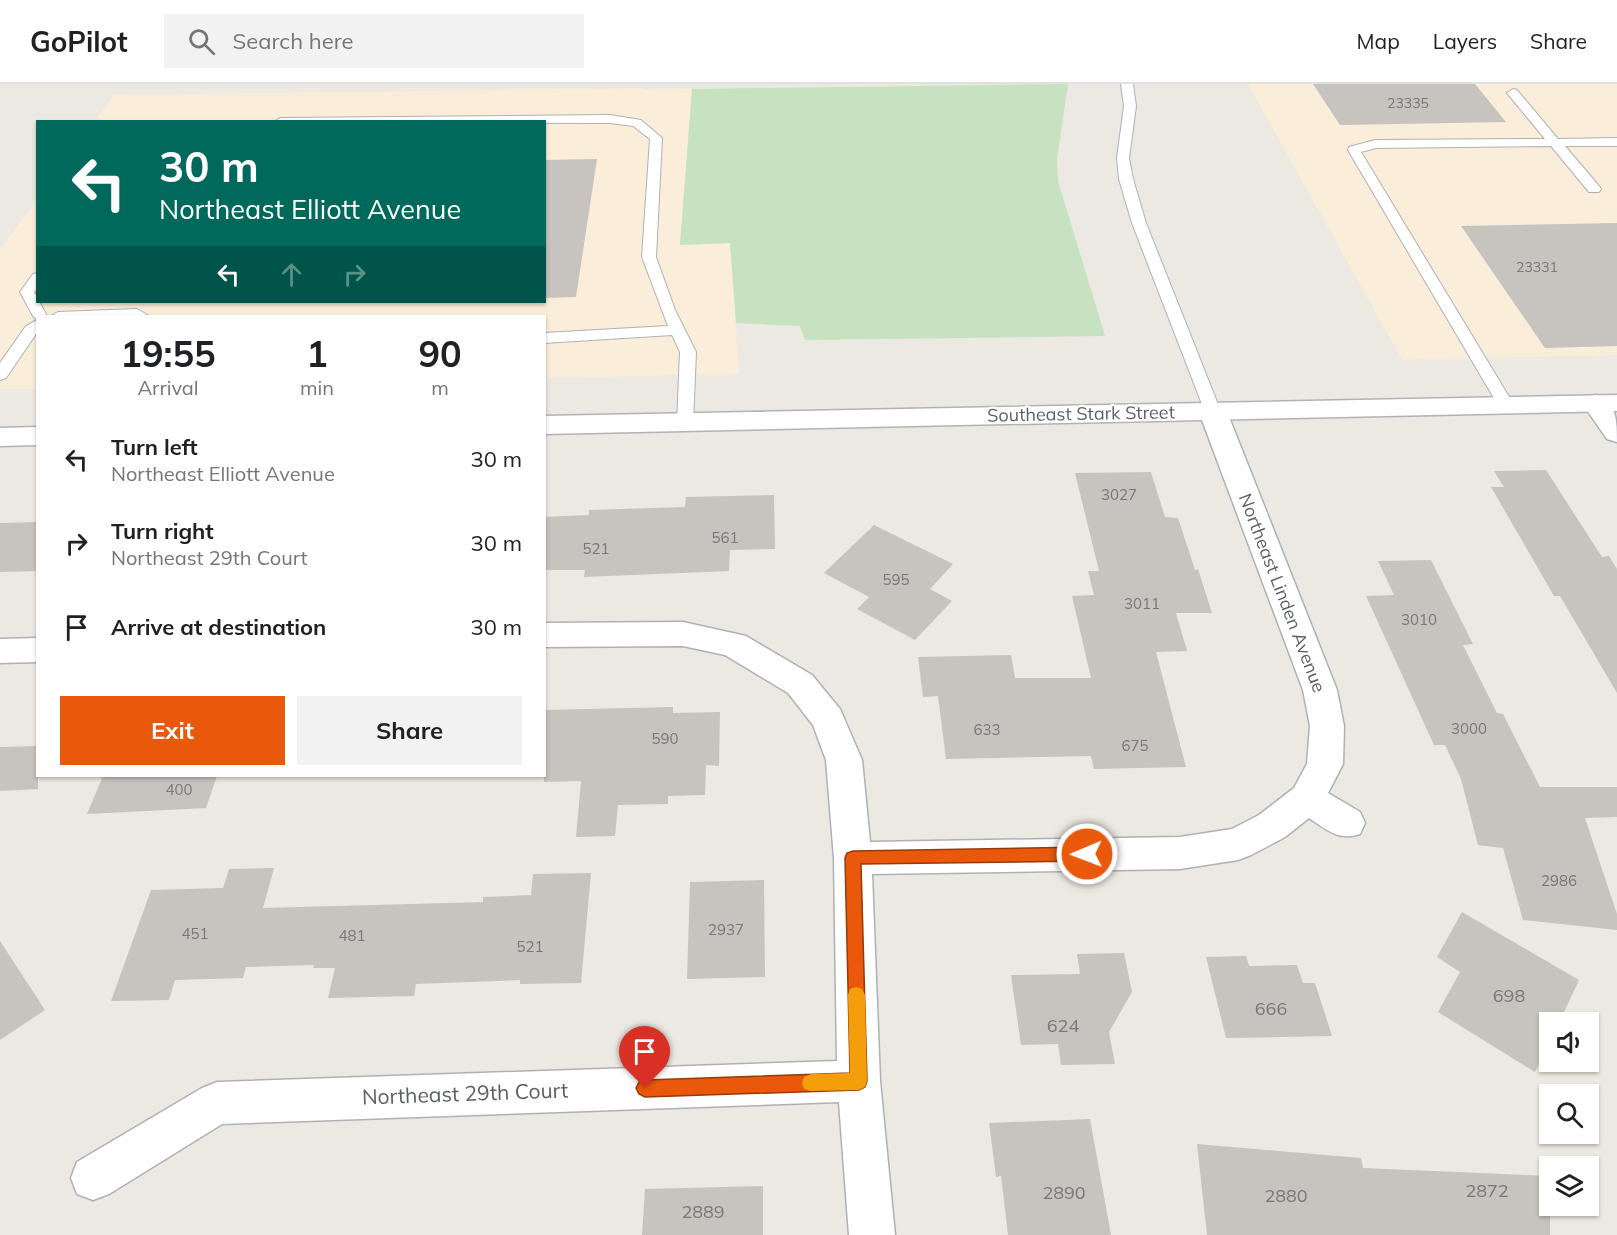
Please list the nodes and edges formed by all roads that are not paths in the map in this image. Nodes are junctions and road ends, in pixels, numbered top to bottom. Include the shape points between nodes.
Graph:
1 (1127, 84) edge
2 (1513, 93) dead end
3 (500, 120) edge
4 (1456, 129) dead end
5 (1424, 130) dead end
6 (1617, 142) edge
7 (1397, 144) junction
8 (1494, 144) junction
9 (1555, 144) junction
10 (1594, 189) dead end
11 (36, 280) edge
12 (141, 310) edge
13 (39, 315) edge
14 (72, 315) edge
15 (36, 326) edge
16 (676, 330) junction
17 (546, 338) edge
18 (0, 375) edge
19 (1607, 403) edge
20 (1506, 405) junction
21 (1213, 412) junction
22 (685, 423) junction
23 (546, 426) edge
24 (1617, 434) edge
25 (36, 436) edge
26 (0, 437) edge
27 (546, 635) edge
28 (36, 650) edge
29 (0, 651) edge
30 (1307, 799) junction
31 (1347, 823) dead end
32 (853, 858) junction
33 (859, 1081) junction
34 (93, 1178) dead end
35 (872, 1235) edge

1 - 21 lane via 1130,106 1123,158 1126,179 1139,223
2 - 9 lane
3 - 16 lane via 610,119 637,123 656,138 649,257
4 - 8 lane
5 - 7 lane
6 - 9 lane
7 - 8 lane
7 - 20 lane via 1375,144 1354,150
8 - 9 lane
9 - 10 lane
11 - 13 lane via 27,292
12 - 14 lane
15 - 18 lane
16 - 17 lane
16 - 22 lane via 688,352
19 - 20 street, Southeast Stark Street
19 - 24 street
20 - 21 street, Southeast Stark Street
21 - 22 street, Southeast Stark Street
21 - 30 street, Northeast Linden Avenue via 1320,690 1327,726 1325,764
22 - 23 street, Southeast Stark Street
25 - 26 street
27 - 32 street via 683,634 734,645 800,684 828,719 844,760
28 - 29 street
30 - 31 street
30 - 32 street via 1272,826 1238,844 1180,853
32 - 33 street
33 - 34 street, Northeast 29th Court via 217,1103
33 - 35 street

